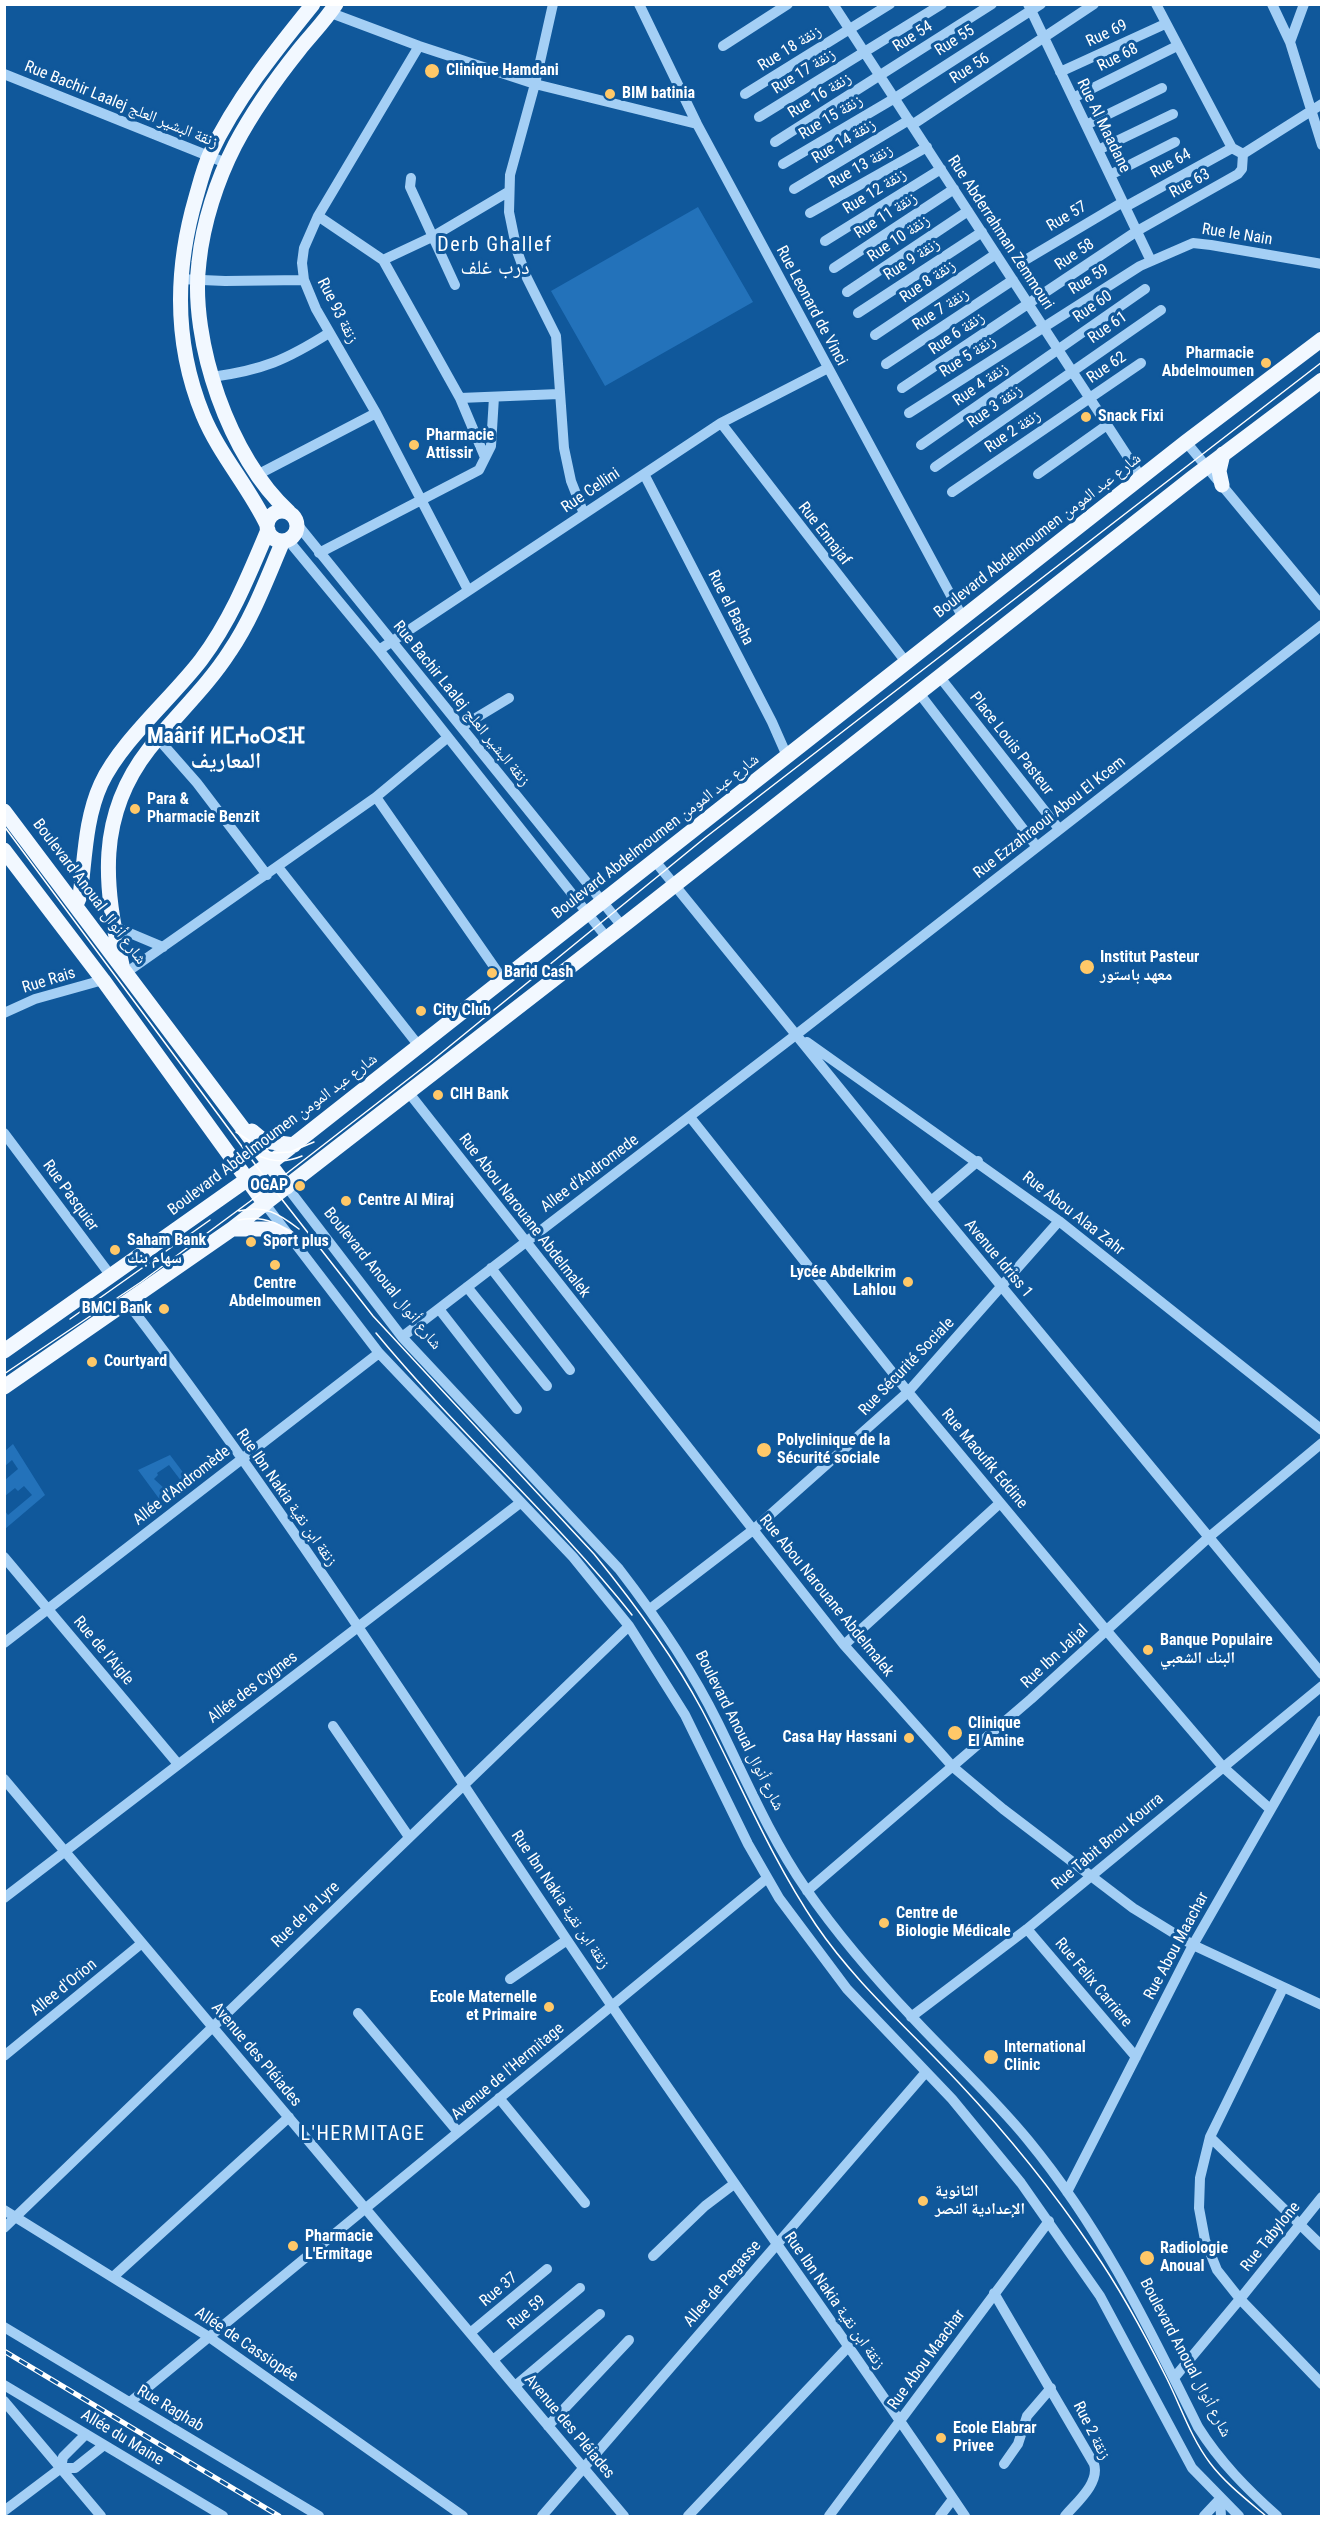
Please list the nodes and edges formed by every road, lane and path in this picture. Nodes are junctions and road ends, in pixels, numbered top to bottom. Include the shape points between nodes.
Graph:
1 (313, 4) edge
2 (553, 4) edge
3 (639, 4) edge
4 (788, 4) edge
5 (833, 4) edge
6 (890, 4) edge
7 (942, 4) edge
8 (992, 4) edge
9 (1094, 4) edge
10 (1156, 4) edge
11 (1272, 4) edge
12 (1304, 4) edge
13 (1033, 6) edge
14 (333, 9) edge
15 (1166, 24) junction
16 (850, 29) junction
17 (1044, 38) junction
18 (1290, 42) junction
19 (419, 46) junction
20 (723, 46) dead end
21 (1177, 46) junction
22 (865, 52) junction
23 (1060, 72) junction
24 (4, 74) edge
25 (880, 75) junction
26 (535, 84) junction
27 (1162, 88) dead end
28 (745, 94) dead end
29 (895, 98) junction
30 (1073, 98) junction
31 (1322, 104) edge
32 (1310, 112) junction
33 (1173, 114) dead end
34 (759, 117) dead end
35 (911, 122) junction
36 (697, 124) junction
37 (1086, 124) junction
38 (775, 142) dead end
39 (1175, 142) dead end
40 (1322, 145) edge
41 (927, 147) junction
42 (1232, 148) junction
43 (1098, 150) junction
44 (1243, 154) junction
45 (209, 156) junction
46 (226, 163) junction
47 (783, 164) dead end
48 (941, 169) junction
49 (1110, 175) junction
50 (411, 178) dead end
51 (794, 189) dead end
52 (954, 189) junction
53 (508, 192) junction
54 (1124, 204) junction
55 (968, 211) junction
56 (810, 213) dead end
57 (318, 216) junction
58 (1137, 231) junction
59 (982, 232) junction
60 (432, 237) junction
61 (825, 241) dead end
62 (996, 254) junction
63 (1027, 259) dead end
64 (383, 260) junction
65 (1151, 261) junction
66 (1322, 264) edge
67 (834, 268) dead end
68 (179, 279) junction
69 (304, 280) junction
70 (1013, 280) junction
71 (197, 281) junction
72 (454, 285) dead end
73 (1146, 289) dead end
74 (847, 292) dead end
75 (1029, 304) junction
76 (1161, 310) dead end
77 (858, 313) dead end
78 (1043, 326) junction
79 (329, 333) junction
80 (875, 335) dead end
81 (1322, 339) edge
82 (1058, 349) junction
83 (1141, 363) dead end
84 (886, 364) dead end
85 (828, 368) junction
86 (1072, 371) junction
87 (212, 377) junction
88 (1322, 380) edge
89 (902, 388) dead end
90 (558, 394) junction
91 (494, 397) junction
92 (459, 398) junction
93 (1090, 398) junction
94 (376, 413) junction
95 (909, 413) dead end
96 (721, 423) junction
97 (1107, 425) junction
98 (1186, 442) junction
99 (921, 445) dead end
100 (1223, 454) junction
101 (484, 455) junction
102 (935, 467) dead end
103 (1206, 467) junction
104 (644, 474) junction
105 (1038, 474) dead end
106 (257, 475) junction
107 (1141, 477) junction
108 (1222, 485) junction
109 (952, 492) dead end
110 (422, 499) junction
111 (584, 514) junction
112 (293, 518) junction
113 (267, 527) junction
114 (285, 540) junction
115 (319, 553) junction
116 (468, 590) junction
117 (1322, 606) edge
118 (963, 618) junction
119 (1322, 625) edge
120 (392, 641) junction
121 (379, 650) junction
122 (906, 662) junction
123 (939, 676) junction
124 (919, 693) junction
125 (509, 698) dead end
126 (146, 725) junction
127 (460, 727) junction
128 (158, 738) junction
129 (447, 738) junction
130 (787, 756) junction
131 (376, 797) junction
132 (4, 811) edge
133 (1059, 830) junction
134 (1037, 847) junction
135 (4, 850) edge
136 (655, 861) junction
137 (278, 867) junction
138 (267, 875) junction
139 (675, 884) junction
140 (603, 902) junction
141 (76, 904) junction
142 (588, 914) junction
143 (113, 926) junction
144 (622, 926) junction
145 (607, 938) junction
146 (163, 946) junction
147 (124, 968) junction
148 (103, 980) junction
149 (504, 981) junction
150 (4, 1013) edge
151 (797, 1035) junction
152 (419, 1046) junction
153 (409, 1093) junction
154 (231, 1109) junction
155 (690, 1117) junction
156 (4, 1133) edge
157 (294, 1145) junction
158 (978, 1161) junction
159 (269, 1164) junction
160 (247, 1181) junction
161 (287, 1187) junction
162 (931, 1201) junction
163 (265, 1204) junction
164 (1059, 1221) junction
165 (232, 1229) junction
166 (288, 1237) junction
167 (525, 1243) junction
168 (491, 1268) junction
169 (111, 1276) junction
170 (467, 1287) junction
171 (1002, 1287) junction
172 (127, 1302) junction
173 (439, 1309) junction
174 (402, 1337) junction
175 (5, 1351) edge
176 (379, 1353) junction
177 (570, 1370) dead end
178 (547, 1386) dead end
179 (4, 1388) edge
180 (908, 1392) junction
181 (517, 1409) dead end
182 (1322, 1430) edge
183 (1322, 1443) edge
184 (242, 1459) junction
185 (520, 1503) junction
186 (1000, 1503) junction
187 (753, 1530) junction
188 (1209, 1537) junction
189 (4, 1557) edge
190 (48, 1609) junction
191 (650, 1609) junction
192 (629, 1626) junction
193 (357, 1627) junction
194 (1106, 1630) junction
195 (4, 1643) edge
196 (844, 1646) junction
197 (1322, 1674) edge
198 (1322, 1686) edge
199 (1322, 1720) edge
200 (333, 1725) dead end
201 (178, 1764) junction
202 (953, 1767) junction
203 (1223, 1767) junction
204 (4, 1779) edge
205 (464, 1785) junction
206 (1269, 1809) junction
207 (409, 1837) junction
208 (65, 1851) junction
209 (1090, 1876) junction
210 (766, 1879) junction
211 (807, 1891) junction
212 (4, 1898) edge
213 (1027, 1929) junction
214 (567, 1940) junction
215 (142, 1942) junction
216 (1193, 1945) junction
217 (510, 1979) dead end
218 (1283, 1988) junction
219 (612, 2005) junction
220 (1322, 2005) edge
221 (358, 2013) dead end
222 (911, 2017) junction
223 (212, 2026) junction
224 (4, 2056) edge
225 (1137, 2057) junction
226 (927, 2072) junction
227 (499, 2098) junction
228 (289, 2117) junction
229 (458, 2132) junction
230 (1210, 2137) junction
231 (734, 2184) junction
232 (1067, 2192) junction
233 (1322, 2197) edge
234 (585, 2203) dead end
235 (365, 2208) junction
236 (4, 2210) edge
237 (16, 2217) junction
238 (1049, 2221) junction
239 (1299, 2224) junction
240 (4, 2228) edge
241 (776, 2246) junction
242 (1322, 2246) edge
243 (653, 2256) dead end
244 (547, 2269) dead end
245 (113, 2277) junction
246 (580, 2288) dead end
247 (994, 2293) junction
248 (1240, 2299) junction
249 (600, 2314) dead end
250 (4, 2327) edge
251 (470, 2333) junction
252 (209, 2337) junction
253 (629, 2340) dead end
254 (848, 2347) junction
255 (493, 2360) junction
256 (1174, 2378) junction
257 (1322, 2384) edge
258 (4, 2385) edge
259 (515, 2386) junction
260 (1051, 2388) junction
261 (4, 2401) edge
262 (130, 2402) junction
263 (902, 2421) junction
264 (548, 2426) junction
265 (86, 2434) junction
266 (104, 2445) junction
267 (1004, 2464) dead end
268 (61, 2468) junction
269 (583, 2468) junction
270 (953, 2499) junction
271 (1220, 2499) junction
272 (4, 2511) edge
273 (101, 2517) edge
274 (223, 2517) edge
275 (319, 2517) edge
276 (463, 2517) edge
277 (542, 2517) edge
278 (624, 2517) edge
279 (688, 2517) edge
280 (829, 2517) edge
281 (940, 2517) edge
282 (965, 2517) edge
283 (1065, 2517) edge
284 (1204, 2517) edge
285 (1221, 2517) edge
286 (1239, 2517) edge
287 (1277, 2517) edge

1 - 45 main road via 260,71
2 - 26 street
3 - 36 street, Rue Leonard de Vinci
4 - 20 street
5 - 16 street, Rue Abderrahman Zemmouri
6 - 16 street, Rue 18 زنقة
7 - 22 street, Rue 17 زنقة
8 - 25 street, Rue 54
9 - 17 street, Rue 56
10 - 15 street
11 - 18 street
12 - 18 street
13 - 17 street, Rue Al Maadane
13 - 29 street, Rue 55
14 - 19 street
14 - 46 main road via 256,109
15 - 21 street
15 - 23 street, Rue 69
16 - 22 street, Rue Abderrahman Zemmouri
16 - 28 street, Rue 18 زنقة
17 - 23 street, Rue Al Maadane
17 - 35 street, Rue 56
18 - 32 street
19 - 26 street
19 - 57 street, Rue 93 زنقة
21 - 30 street, Rue 68
21 - 42 street
22 - 25 street, Rue Abderrahman Zemmouri
22 - 34 street, Rue 17 زنقة
23 - 30 street, Rue Al Maadane
24 - 45 street, Rue Bachir Laalej زنقة البشير العلج
25 - 29 street, Rue Abderrahman Zemmouri
25 - 38 street, Rue 16 زنقة
26 - 36 street
26 - 53 street
27 - 37 street
29 - 35 street, Rue Abderrahman Zemmouri
29 - 47 street, Rue 15 زنقة
30 - 37 street, Rue Al Maadane
31 - 32 street
32 - 40 street
32 - 44 street
33 - 43 street
35 - 41 street, Rue Abderrahman Zemmouri
35 - 51 street, Rue 14 زنقة
36 - 85 street, Rue Leonard de Vinci
37 - 43 street, Rue Al Maadane
39 - 49 street
41 - 48 street, Rue Abderrahman Zemmouri
41 - 56 street, Rue 13 زنقة
42 - 44 street
42 - 54 street, Rue 64
43 - 49 street, Rue Al Maadane
44 - 58 street, Rue 63 via 1238,174
45 - 46 street, Rue Bachir Laalej زنقة البشير العلج
45 - 68 main road via 185,236
46 - 71 main road via 206,227
48 - 52 street, Rue Abderrahman Zemmouri
48 - 61 street, Rue 12 زنقة
49 - 54 street, Rue Al Maadane
50 - 60 street via 410,187
52 - 55 street, Rue Abderrahman Zemmouri
52 - 67 street, Rue 11 زنقة
53 - 60 street
53 - 90 street via 508,212 517,251 555,336
54 - 58 street, Rue Al Maadane
54 - 63 street, Rue 57
55 - 59 street, Rue Abderrahman Zemmouri
55 - 74 street, Rue 10 زنقة
57 - 64 street
57 - 69 street, Rue 93 زنقة via 304,248
58 - 65 street, Rue Al Maadane
58 - 75 street, Rue 58
59 - 62 street, Rue Abderrahman Zemmouri
59 - 77 street, Rue 9 زنقة
60 - 64 street
60 - 72 street
62 - 70 street, Rue Abderrahman Zemmouri
62 - 80 street, Rue 8 زنقة
64 - 92 street
65 - 66 street, Rue le Nain via 1192,243
65 - 78 street, Rue 59
68 - 71 street
68 - 113 main road via 182,331 199,403
69 - 71 street
69 - 79 street, Rue 93 زنقة
70 - 75 street, Rue Abderrahman Zemmouri
70 - 84 street, Rue 7 زنقة
71 - 87 main road
73 - 82 street, Rue 60
75 - 78 street, Rue Abderrahman Zemmouri
75 - 89 street, Rue 6 زنقة
76 - 86 street, Rue 61
78 - 82 street, Rue Abderrahman Zemmouri
78 - 95 street, Rue 5 زنقة
79 - 87 street via 271,364
79 - 94 street, Rue 93 زنقة
81 - 98 main road, Boulevard Abdelmoumen شارع عبد المومن
82 - 86 street, Rue Abderrahman Zemmouri
82 - 99 street, Rue 4 زنقة
83 - 93 street, Rue 62
85 - 96 street, Rue Cellini
85 - 118 street, Rue Leonard de Vinci
86 - 93 street, Rue Abderrahman Zemmouri
86 - 102 street, Rue 3 زنقة
87 - 106 main road via 225,418
88 - 100 main road
90 - 91 street
90 - 111 street via 571,481
91 - 92 street
91 - 101 street via 491,446
92 - 101 street
93 - 97 street, Rue Abderrahman Zemmouri
93 - 109 street, Rue 2 زنقة
94 - 106 street
94 - 110 street, Rue 93 زنقة
96 - 104 street, Rue Cellini
96 - 122 street, Rue Ennajaf
97 - 105 street
97 - 107 street, Rue Abderrahman Zemmouri
98 - 103 street
98 - 107 main road, Boulevard Abdelmoumen شارع عبد المومن
100 - 103 main road
100 - 108 main road via 1219,471
101 - 110 street via 479,470
103 - 108 street
103 - 123 main road
104 - 111 street, Rue Cellini
104 - 130 street, Rue el Basha
106 - 112 main road
107 - 118 main road, Boulevard Abdelmoumen شارع عبد المومن
108 - 117 street
110 - 115 street
110 - 116 street, Rue 93 زنقة
111 - 116 street, Rue Cellini
112 - 113 main road via 274,513
112 - 114 main road via 295,533
112 - 115 street, Rue Bachir Laalej زنقة البشير العلج
113 - 114 main road via 273,538
113 - 126 main road via 246,583 224,626
114 - 121 street, Rue Bachir Laalej زنقة البشير العلج
114 - 128 main road via 229,653
115 - 120 street, Rue Bachir Laalej زنقة البشير العلج
116 - 120 street, Rue Cellini
118 - 122 main road, Boulevard Abdelmoumen شارع عبد المومن
119 - 133 street, Rue Ezzahraoui Abou El Kcem
120 - 121 street, Rue Cellini
120 - 127 street, Rue Bachir Laalej زنقة البشير العلج
121 - 129 street, Rue Bachir Laalej زنقة البشير العلج
122 - 130 main road, Boulevard Abdelmoumen شارع عبد المومن
123 - 124 main road
123 - 133 street, Place Louis Pasteur
124 - 134 street
124 - 139 main road
125 - 127 street
126 - 128 street
126 - 141 main road via 101,785 88,830
127 - 140 street, Rue Bachir Laalej زنقة البشير العلج
128 - 138 street
128 - 143 main road via 132,772 113,815 108,856
129 - 131 street
129 - 142 street, Rue Bachir Laalej زنقة البشير العلج
130 - 136 main road, Boulevard Abdelmoumen شارع عبد المومن
131 - 137 street
131 - 149 street
132 - 141 main road, Boulevard Anoual شارع أنوال
133 - 134 street, Rue Ezzahraoui Abou El Kcem
134 - 151 street, Rue Ezzahraoui Abou El Kcem
135 - 148 main road
136 - 139 street, Avenue Idriss 1
136 - 140 main road, Boulevard Abdelmoumen شارع عبد المومن
137 - 138 street
137 - 152 street
138 - 146 street
139 - 144 main road
139 - 151 street, Avenue Idriss 1
140 - 142 main road, Boulevard Abdelmoumen شارع عبد المومن
140 - 144 street, Rue Bachir Laalej زنقة البشير العلج
141 - 147 main road, Boulevard Anoual شارع أنوال
142 - 145 street, Rue Bachir Laalej زنقة البشير العلج
142 - 149 main road, Boulevard Abdelmoumen شارع عبد المومن
143 - 146 street
143 - 147 main road
144 - 145 main road
145 - 153 main road
146 - 147 street
147 - 154 main road, Boulevard Anoual شارع أنوال
148 - 150 street, Rue Rais via 35,999
148 - 160 main road
149 - 152 main road, Boulevard Abdelmoumen شارع عبد المومن
151 - 155 street, Allee d'Andromede
151 - 158 street, Rue Abou Alaa Zahr
151 - 162 street, Avenue Idriss 1
152 - 157 main road, Boulevard Abdelmoumen شارع عبد المومن
153 - 161 main road
153 - 167 street, Rue Abou Narouane Abdelmalek
154 - 157 main road via 264,1141
154 - 159 main road, Boulevard Anoual شارع أنوال
155 - 167 street, Allee d'Andromede
155 - 180 street, Rue Maoufik Eddine
156 - 169 street, Rue Pasquier
157 - 159 main road, Boulevard Abdelmoumen شارع عبد المومن
158 - 162 street
158 - 164 street, Rue Abou Alaa Zahr
159 - 160 main road, Boulevard Abdelmoumen شارع عبد المومن
159 - 161 main road, Boulevard Anoual شارع أنوال
160 - 163 main road
160 - 169 main road, Boulevard Abdelmoumen شارع عبد المومن
161 - 163 main road
161 - 174 street, Boulevard Anoual شارع أنوال
162 - 171 street, Avenue Idriss 1
163 - 165 main road
163 - 166 street
164 - 171 street, Rue Sécurité Sociale
164 - 182 street, Rue Abou Alaa Zahr
165 - 166 main road via 272,1228
165 - 172 main road
166 - 176 street
167 - 168 street, Allee d'Andromede
167 - 187 street, Rue Abou Narouane Abdelmalek
168 - 170 street, Allee d'Andromede
168 - 177 street
169 - 175 main road, Boulevard Abdelmoumen شارع عبد المومن
170 - 173 street, Allee d'Andromede
170 - 178 street
171 - 180 street, Rue Sécurité Sociale
171 - 188 street, Avenue Idriss 1
172 - 179 main road
172 - 184 street, Rue Ibn Nakia زنقة ابن نقية
173 - 174 street, Allee d'Andromede
173 - 181 street
174 - 191 street, Boulevard Anoual شارع أنوال via 619,1569
176 - 184 street, Allée d'Andromède
176 - 185 street
180 - 186 street, Rue Maoufik Eddine
180 - 187 street, Rue Sécurité Sociale
183 - 188 street, Rue Ibn Jaljal
184 - 190 street, Allée d'Andromède
184 - 193 street, Rue Ibn Nakia زنقة ابن نقية
185 - 192 street via 591,1577
185 - 193 street, Allée des Cygnes
186 - 194 street, Rue Maoufik Eddine
186 - 196 street
187 - 191 street, Rue Sécurité Sociale
187 - 196 street, Rue Abou Narouane Abdelmalek
188 - 194 street, Rue Ibn Jaljal
188 - 197 street, Avenue Idriss 1
189 - 190 street, Rue de l'Aigle
190 - 195 street, Allée d'Andromède
190 - 201 street, Rue de l'Aigle
191 - 211 street, Boulevard Anoual شارع أنوال via 717,1721 756,1805
192 - 205 street, Rue de la Lyre
192 - 210 street via 685,1715
193 - 201 street, Allée des Cygnes
193 - 205 street, Rue Ibn Nakia زنقة ابن نقية
194 - 202 street, Rue Ibn Jaljal
194 - 203 street, Rue Maoufik Eddine
196 - 202 street, Rue Abou Narouane Abdelmalek
198 - 203 street, Rue Tabit Bnou Kourra
199 - 206 street, Rue Abou Maachar
200 - 207 street
201 - 208 street, Allée des Cygnes
202 - 209 street, Rue Abou Narouane Abdelmalek
202 - 211 street, Rue Ibn Jaljal
203 - 206 street, Rue Maoufik Eddine
203 - 209 street, Rue Tabit Bnou Kourra
204 - 208 street, Avenue des Pléiades
205 - 207 street, Rue de la Lyre
205 - 214 street, Rue Ibn Nakia زنقة ابن نقية
206 - 216 street, Rue Abou Maachar
207 - 223 street, Rue de la Lyre
208 - 212 street, Allée des Cygnes
208 - 215 street, Avenue des Pléiades
209 - 213 street, Rue Tabit Bnou Kourra
209 - 216 street, Rue Abou Narouane Abdelmalek
210 - 219 street, Avenue de l'Hermitage
210 - 226 street via 847,1989
211 - 222 street, Boulevard Anoual شارع أنوال
213 - 222 street, Rue Tabit Bnou Kourra
213 - 225 street, Rue Felix Carriere
214 - 217 street
214 - 219 street, Rue Ibn Nakia زنقة ابن نقية
215 - 223 street, Avenue des Pléiades
215 - 224 street, Allee d'Orion
216 - 218 street, Rue Abou Narouane Abdelmalek
216 - 225 street, Rue Abou Maachar
218 - 220 street, Rue Abou Narouane Abdelmalek
218 - 230 street
219 - 227 street, Avenue de l'Hermitage
219 - 231 street, Rue Ibn Nakia زنقة ابن نقية
221 - 229 street
222 - 232 street, Boulevard Anoual شارع أنوال via 1028,2140
223 - 228 street, Avenue des Pléiades
223 - 237 street, Rue de la Lyre
225 - 232 street, Rue Abou Maachar
226 - 238 street via 959,2106
226 - 241 street, Allee de Pegasse
227 - 229 street, Avenue de l'Hermitage
227 - 234 street
228 - 235 street, Avenue des Pléiades
228 - 245 street
229 - 235 street, Avenue de l'Hermitage
230 - 239 street
230 - 248 street via 1200,2178 1199,2208 1205,2240 1217,2270
231 - 241 street, Rue Ibn Nakia زنقة ابن نقية
231 - 243 street
232 - 256 street, Boulevard Anoual شارع أنوال via 1119,2270
233 - 239 street, Rue Tabylone
235 - 251 street, Avenue des Pléiades
235 - 252 street, Avenue de l'Hermitage
236 - 237 street, Allée de Cassiopée
237 - 240 street, Rue de la Lyre
237 - 245 street, Allée de Cassiopée
238 - 247 street, Rue Abou Maachar
238 - 271 street via 1116,2324 1189,2463
239 - 242 street
239 - 248 street, Rue Tabylone
241 - 254 street, Rue Ibn Nakia زنقة ابن نقية
241 - 269 street, Allee de Pegasse
244 - 251 street, Rue 37
245 - 252 street, Allée de Cassiopée
246 - 255 street, Rue 59
247 - 260 street, Rue 2 زنقة
247 - 263 street, Rue Abou Maachar
248 - 256 street, Rue Tabylone
248 - 257 street
249 - 259 street
250 - 262 street, Rue Raghab
251 - 255 street, Avenue des Pléiades
252 - 262 street, Avenue de l'Hermitage
252 - 276 street, Allée de Cassiopée
253 - 264 street
254 - 263 street, Rue Ibn Nakia زنقة ابن نقية
254 - 279 street
255 - 259 street, Avenue des Pléiades
256 - 287 street, Boulevard Anoual شارع أنوال via 1213,2451
258 - 265 street, Allée du Maine
259 - 264 street, Avenue des Pléiades
260 - 267 street via 1027,2416 1018,2444
260 - 283 street, Rue 2 زنقة via 1096,2470 1094,2480
261 - 268 street
262 - 275 street, Rue Raghab
263 - 270 street, Rue Ibn Nakia زنقة ابن نقية
263 - 280 street, Rue Abou Maachar
264 - 269 street, Avenue des Pléiades
265 - 266 street, Allée du Maine
265 - 268 street via 63,2457
266 - 268 street via 75,2468
266 - 274 street, Allée du Maine
268 - 272 street
268 - 273 street
269 - 277 street, Allee de Pegasse
269 - 278 street, Avenue des Pléiades
270 - 281 street
270 - 282 street, Rue Ibn Nakia زنقة ابن نقية
271 - 284 street
271 - 285 street
271 - 286 street

